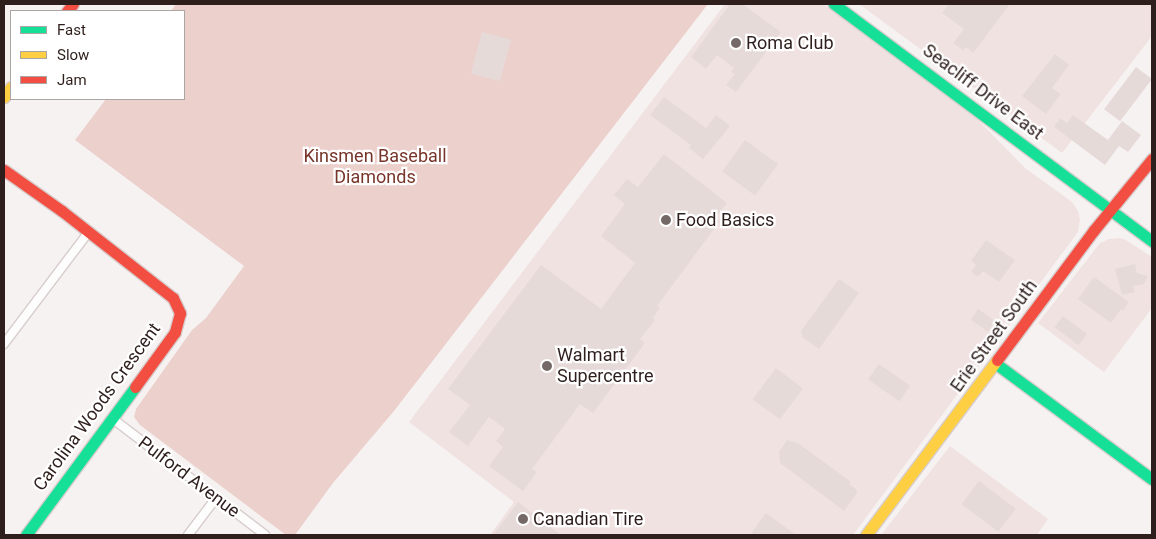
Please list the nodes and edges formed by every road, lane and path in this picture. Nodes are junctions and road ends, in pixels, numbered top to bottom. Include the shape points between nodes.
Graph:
1 (834, 4) edge
2 (1152, 158) edge
3 (4, 170) edge
4 (1111, 209) junction
5 (88, 233) junction
6 (1152, 241) edge
7 (4, 344) edge
8 (995, 363) junction
9 (112, 419) junction
10 (1152, 479) edge
11 (216, 498) junction
12 (26, 535) edge
13 (188, 535) edge
14 (265, 535) edge
15 (866, 535) edge

1 - 4 main road, Seacliff Drive East
2 - 4 main road, Erie Street South
3 - 5 main road, Carolina Woods Crescent
4 - 6 main road, Seacliff Drive East
4 - 8 main road, Erie Street South
5 - 7 street
5 - 9 main road, Carolina Woods Crescent via 173,298 180,313 175,332
8 - 10 main road
8 - 15 main road, Erie Street South
9 - 11 street, Pulford Avenue
9 - 12 main road, Carolina Woods Crescent
11 - 13 street
11 - 14 street, Pulford Avenue

